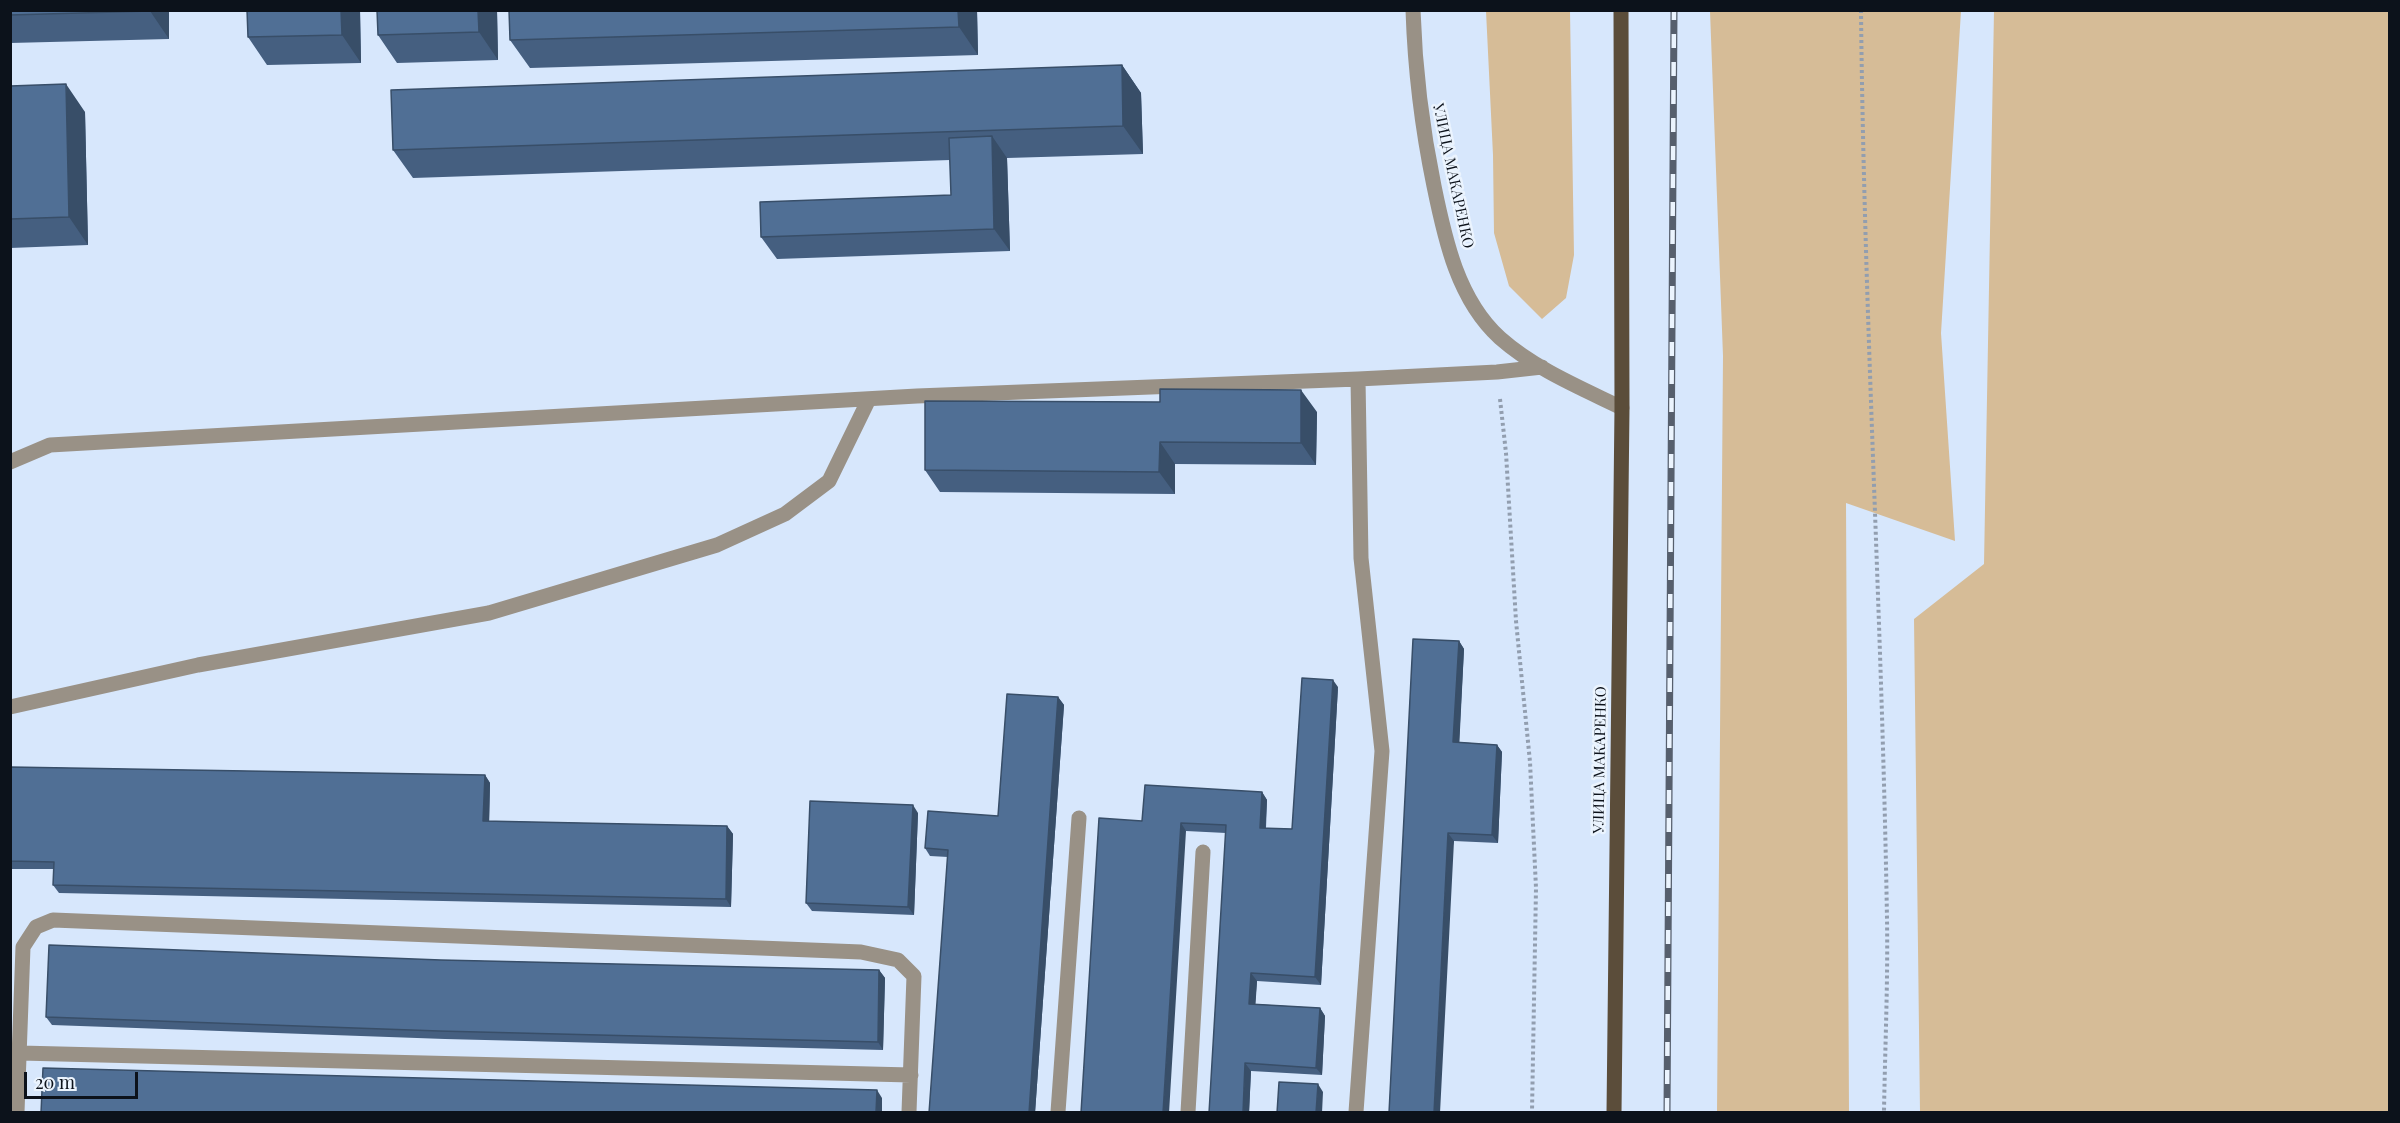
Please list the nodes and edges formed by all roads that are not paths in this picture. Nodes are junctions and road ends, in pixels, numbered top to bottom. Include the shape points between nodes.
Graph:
1 (1413, 10) edge
2 (1621, 10) edge
3 (1542, 367) junction
4 (1358, 379) junction
5 (869, 399) junction
6 (1623, 408) junction
7 (10, 462) edge
8 (10, 707) edge
9 (1078, 818) dead end
10 (1203, 852) dead end
11 (20, 1053) junction
12 (911, 1075) junction
13 (17, 1113) edge
14 (909, 1113) edge
15 (1058, 1113) edge
16 (1188, 1113) edge
17 (1356, 1113) edge
18 (1614, 1113) edge

1 - 3 street, УЛИЦА МАКАРЕНКО via 1414,65 1422,129 1446,247 1476,310 1501,338
2 - 6 main road, УЛИЦА МАКАРЕНКО
3 - 4 street
3 - 6 street, УЛИЦА МАКАРЕНКО
4 - 5 street
4 - 17 street via 1361,558 1382,751
5 - 7 street via 50,445
5 - 8 street via 829,481 785,514 717,545 489,613 198,665
6 - 18 main road, УЛИЦА МАКАРЕНКО
9 - 15 street
10 - 16 street
11 - 12 street
11 - 12 street via 23,947 36,927 53,920 861,952 898,960 914,976
11 - 13 street
12 - 14 street

